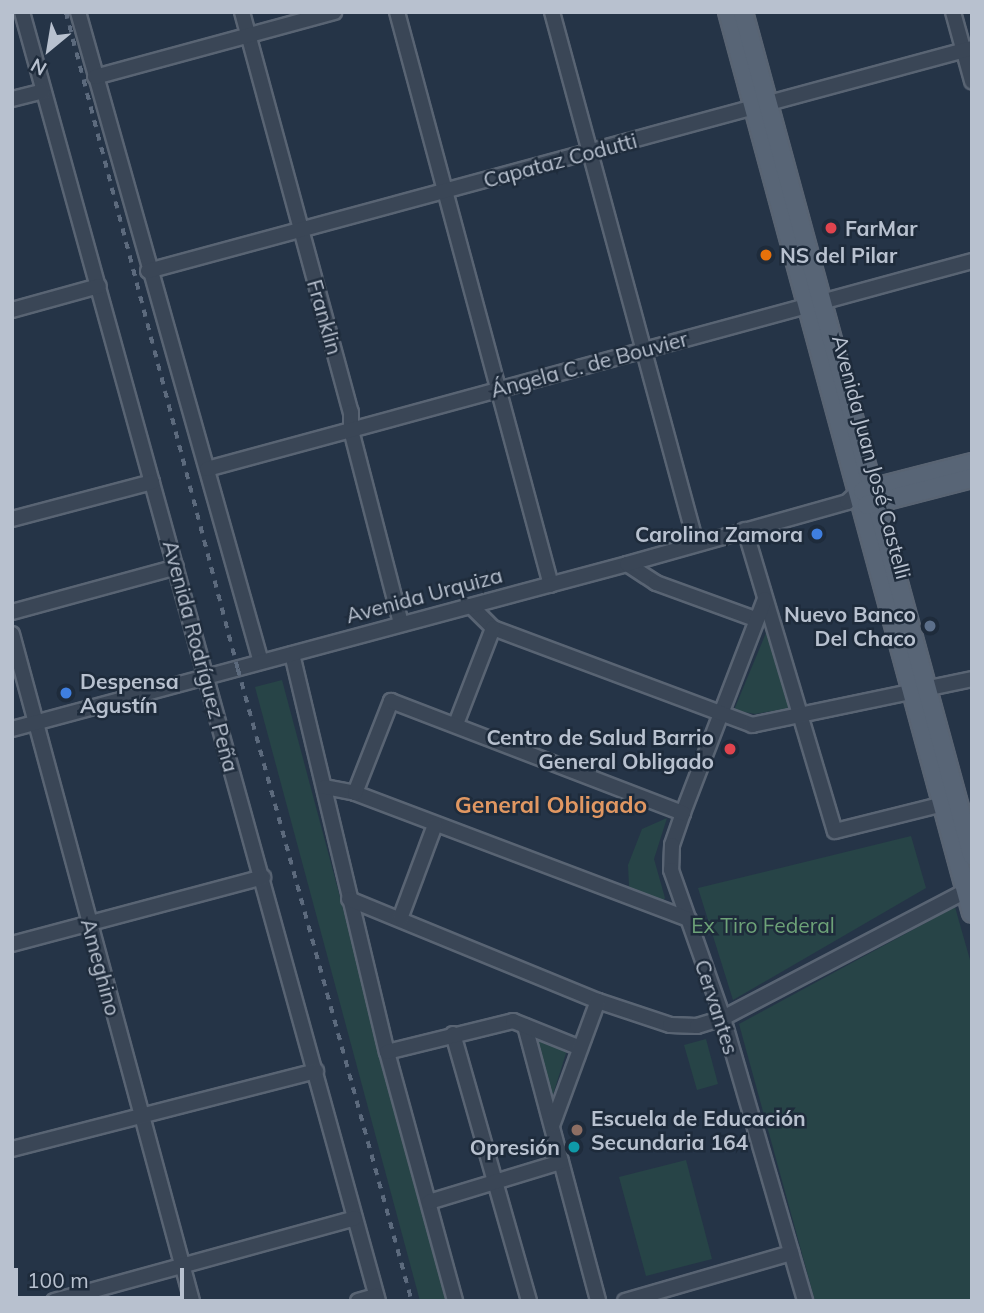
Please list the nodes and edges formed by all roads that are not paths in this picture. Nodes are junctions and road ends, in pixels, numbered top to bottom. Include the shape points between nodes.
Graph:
1 (22, 12) edge
2 (78, 12) edge
3 (242, 12) edge
4 (334, 12) edge
5 (397, 12) edge
6 (552, 12) edge
7 (728, 12) edge
8 (743, 12) edge
9 (953, 12) edge
10 (248, 35) junction
11 (968, 50) edge
12 (95, 77) junction
13 (972, 81) edge
14 (43, 91) junction
15 (12, 99) edge
16 (762, 106) junction
17 (589, 152) junction
18 (442, 192) junction
19 (300, 230) junction
20 (972, 261) edge
21 (148, 271) junction
22 (99, 286) junction
23 (815, 302) junction
24 (12, 310) edge
25 (644, 349) junction
26 (497, 388) junction
27 (351, 430) junction
28 (972, 463) edge
29 (207, 469) junction
30 (972, 478) edge
31 (152, 482) junction
32 (864, 498) junction
33 (12, 519) edge
34 (745, 530) junction
35 (696, 543) junction
36 (627, 564) junction
37 (176, 567) junction
38 (551, 585) junction
39 (765, 599) junction
40 (471, 606) junction
41 (12, 612) edge
42 (755, 619) junction
43 (401, 623) junction
44 (493, 628) junction
45 (12, 634) edge
46 (292, 654) junction
47 (261, 662) junction
48 (205, 677) junction
49 (972, 679) edge
50 (921, 690) junction
51 (720, 717) junction
52 (800, 717) junction
53 (37, 723) junction
54 (456, 724) junction
55 (12, 729) edge
56 (325, 787) junction
57 (355, 793) junction
58 (943, 804) junction
59 (683, 813) junction
60 (435, 825) junction
61 (972, 855) edge
62 (263, 877) junction
63 (968, 889) edge
64 (349, 899) junction
65 (972, 914) edge
66 (400, 919) junction
67 (689, 919) junction
68 (89, 924) junction
69 (12, 944) edge
70 (598, 1001) junction
71 (723, 1018) junction
72 (525, 1026) junction
73 (453, 1034) junction
74 (580, 1048) junction
75 (387, 1052) junction
76 (316, 1071) junction
77 (143, 1118) junction
78 (552, 1123) junction
79 (12, 1149) edge
80 (561, 1162) junction
81 (496, 1181) junction
82 (429, 1202) junction
83 (355, 1218) junction
84 (791, 1253) junction
85 (182, 1267) junction
86 (377, 1298) edge
87 (54, 1301) edge
88 (192, 1301) edge
89 (358, 1301) edge
90 (455, 1301) edge
91 (529, 1301) edge
92 (598, 1301) edge
93 (625, 1301) edge
94 (804, 1301) edge

1 - 14 street, Avenida Rodríguez Peña
2 - 12 street
3 - 10 street, Franklin
4 - 10 street
5 - 18 street
6 - 17 street
7 - 16 main road, Avenida Juan José Castelli
8 - 16 main road, Avenida Juan José Castelli
9 - 11 street
10 - 12 street
10 - 19 street, Franklin
11 - 13 street
11 - 16 street, Capataz Codutti
12 - 21 street
14 - 15 street
14 - 22 street, Avenida Rodríguez Peña
16 - 17 street, Capataz Codutti
16 - 23 main road, Avenida Juan José Castelli
17 - 18 street, Capataz Codutti
17 - 25 street
18 - 19 street, Capataz Codutti
18 - 26 street
19 - 21 street, Capataz Codutti
19 - 27 street, Franklin via 351,412
20 - 23 street, Ángela C. de Bouvier
21 - 29 street
22 - 24 street
22 - 31 street, Avenida Rodríguez Peña
23 - 25 street, Ángela C. de Bouvier
23 - 32 main road, Avenida Juan José Castelli
25 - 26 street, Ángela C. de Bouvier
25 - 35 street
26 - 27 street, Ángela C. de Bouvier
26 - 38 street
27 - 29 street, Ángela C. de Bouvier
27 - 43 street, Franklin
28 - 32 main road, Avenida Urquiza
29 - 47 street
30 - 32 main road, Avenida Urquiza
31 - 33 street
31 - 37 street, Avenida Rodríguez Peña
32 - 34 street, Avenida Urquiza
32 - 50 main road, Avenida Juan José Castelli
34 - 35 street, Avenida Urquiza
34 - 39 street
35 - 36 street, Avenida Urquiza
36 - 38 street, Avenida Urquiza
36 - 42 street via 656,583
37 - 41 street
37 - 48 street, Avenida Rodríguez Peña
38 - 40 street, Avenida Urquiza
39 - 42 street, Cervantes
39 - 52 street
40 - 43 street, Avenida Urquiza
40 - 44 street
42 - 51 street, Cervantes
43 - 46 street, Avenida Urquiza
44 - 51 street
44 - 54 street
45 - 53 street, Ameghino
46 - 47 street, Avenida Urquiza
46 - 56 street
47 - 48 street, Avenida Urquiza
48 - 53 street, Avenida Urquiza
48 - 62 street, Avenida Rodríguez Peña
49 - 50 street
50 - 52 street
50 - 58 main road, Avenida Juan José Castelli
50 - 61 main road, Avenida Juan José Castelli
51 - 52 street via 752,725
51 - 59 street, Cervantes
52 - 58 street via 835,831
53 - 55 street, Avenida Urquiza
53 - 68 street, Ameghino
54 - 57 street via 391,701
54 - 59 street
56 - 57 street
56 - 64 street
57 - 60 street
58 - 63 main road, Avenida Juan José Castelli
59 - 67 street, Cervantes via 672,845 671,870
60 - 66 street
60 - 67 street
62 - 68 street
62 - 76 street, Avenida Rodríguez Peña
63 - 65 main road, Avenida Juan José Castelli
63 - 71 street
64 - 66 street
64 - 75 street
66 - 70 street
67 - 71 street, Cervantes
68 - 69 street
68 - 77 street, Ameghino
70 - 71 street via 670,1025 697,1026
70 - 74 street
71 - 84 street, Cervantes
72 - 73 street via 513,1021
72 - 74 street
72 - 78 street
73 - 75 street
73 - 81 street
74 - 78 street
75 - 82 street
76 - 77 street
76 - 83 street, Avenida Rodríguez Peña
77 - 79 street
77 - 85 street, Ameghino
78 - 80 street
80 - 81 street
80 - 92 street
81 - 82 street
81 - 91 street
82 - 90 street
83 - 85 street
83 - 86 street, Avenida Rodríguez Peña
84 - 93 street
84 - 94 street, Cervantes
85 - 87 street
85 - 88 street, Ameghino
86 - 89 street

